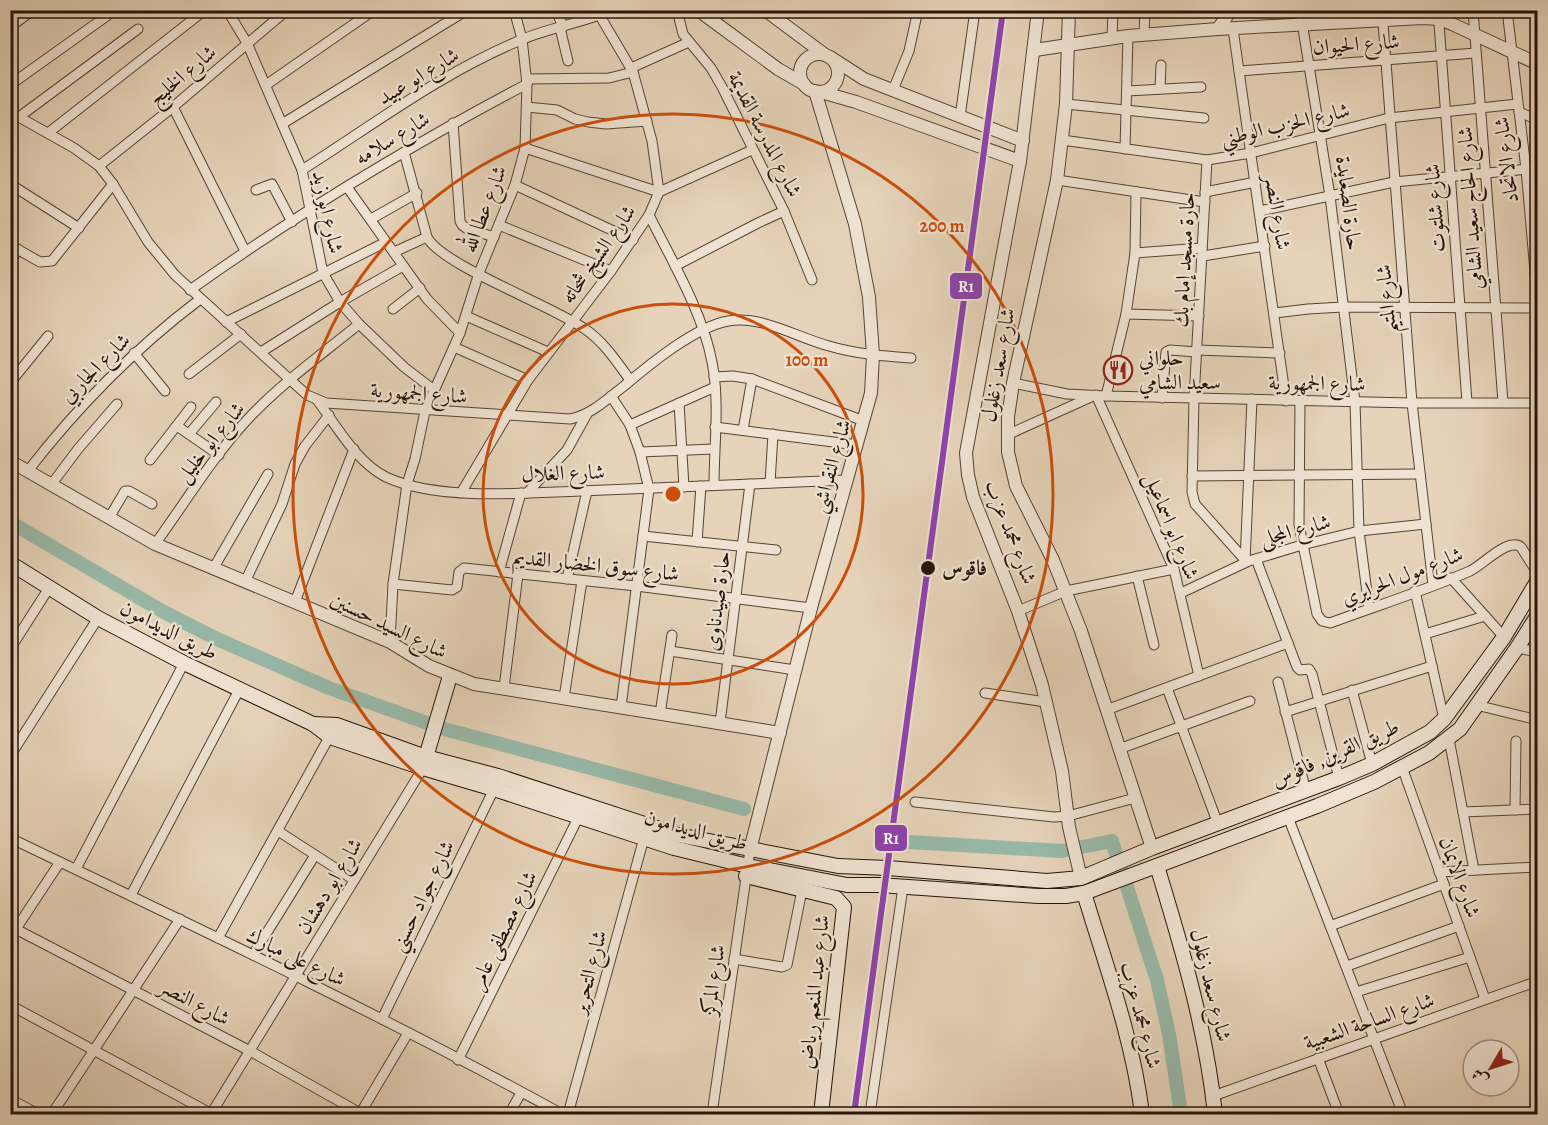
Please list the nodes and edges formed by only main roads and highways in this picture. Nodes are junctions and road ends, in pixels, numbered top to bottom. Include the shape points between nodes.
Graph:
1 (10, 563) edge
2 (1538, 580) edge
3 (1538, 615) edge
4 (450, 676) road end
5 (426, 757) junction
6 (676, 842) junction
7 (1157, 866) junction
8 (747, 871) junction
9 (1084, 872) joint
10 (983, 876) junction
11 (981, 892) junction
12 (1084, 893) junction
13 (821, 1114) edge
14 (1142, 1114) edge
15 (1215, 1114) edge

1 - 5 main road, طريق الديدامون via 98,618 239,690 313,724
2 - 9 main road, طريق القرين, فاقوس via 1504,637 1444,720 1430,732 1339,778
3 - 7 main road, طريق القرين, فاقوس via 1460,729 1429,753 1346,795
4 - 5 main road
5 - 6 main road, طريق الديدامون via 498,776
5 - 6 main road, طريق الديدامون via 494,789 644,838
6 - 8 main road, طريق الديدامون
6 - 10 main road, طريق الديدامون via 838,866
7 - 12 main road, طريق القرين, فاقوس
7 - 15 main road, شارع سعد زغلول via 1196,1002
8 - 11 main road, طريق الديدامون via 847,885
8 - 13 main road, شارع عبد المنعم رياض via 836,898 844,907
9 - 10 main road, طريق الديدامون via 1047,881
10 - 11 main road
11 - 12 main road, طريق الديدامون via 1038,896
12 - 14 main road, شارع محمد عزب via 1125,1029

